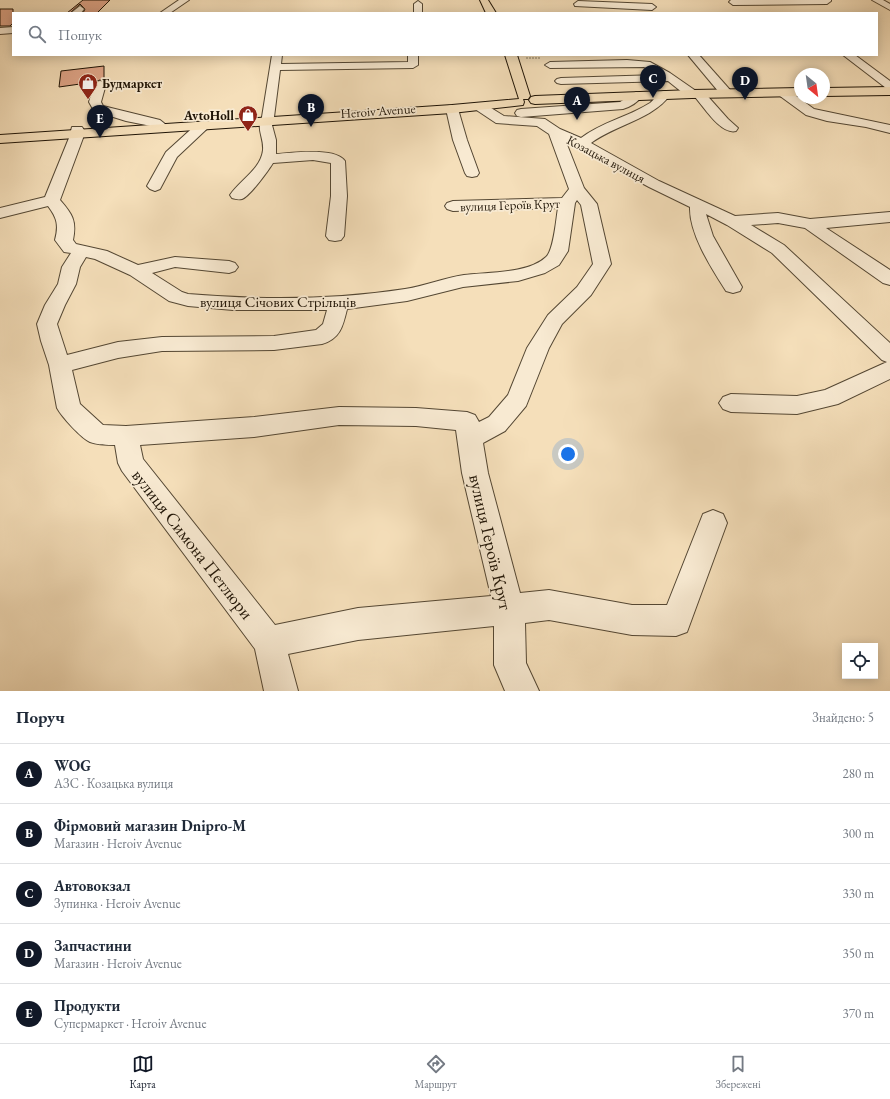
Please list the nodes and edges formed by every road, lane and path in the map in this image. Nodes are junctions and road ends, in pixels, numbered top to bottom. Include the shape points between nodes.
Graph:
1 (185, 0) edge
2 (484, 0) edge
3 (646, 0) edge
4 (876, 0) edge
5 (792, 1) junction
6 (827, 1) edge
7 (733, 2) dead end
8 (578, 4) dead end
9 (890, 7) edge
10 (806, 9) dead end
11 (654, 10) edge
12 (166, 12) edge
13 (490, 12) edge
14 (12, 30) edge
15 (0, 31) edge
16 (277, 56) edge
17 (413, 56) edge
18 (511, 56) edge
19 (694, 56) edge
20 (849, 56) edge
21 (866, 56) edge
22 (525, 58) dead end
23 (548, 62) junction
24 (275, 67) junction
25 (890, 73) edge
26 (671, 78) junction
27 (561, 81) junction
28 (100, 84) dead end
29 (890, 86) edge
30 (890, 91) edge
31 (794, 92) edge
32 (830, 92) edge
33 (784, 93) junction
34 (695, 94) junction
35 (727, 94) junction
36 (664, 95) junction
37 (636, 96) junction
38 (523, 99) junction
39 (574, 99) junction
40 (499, 105) junction
41 (479, 106) junction
42 (452, 109) junction
43 (267, 120) junction
44 (204, 125) junction
45 (161, 127) junction
46 (731, 128) dead end
47 (890, 129) edge
48 (77, 132) junction
49 (555, 132) junction
50 (0, 135) edge
51 (0, 139) edge
52 (582, 144) junction
53 (267, 158) junction
54 (472, 173) dead end
55 (155, 186) dead end
56 (238, 195) dead end
57 (572, 196) junction
58 (52, 200) junction
59 (698, 205) junction
60 (453, 206) dead end
61 (0, 213) edge
62 (890, 217) edge
63 (733, 221) junction
64 (810, 224) junction
65 (336, 236) dead end
66 (82, 251) junction
67 (229, 267) dead end
68 (136, 271) junction
69 (890, 279) edge
70 (733, 287) dead end
71 (338, 303) junction
72 (890, 355) edge
73 (60, 365) junction
74 (890, 369) edge
75 (731, 403) dead end
76 (468, 430) junction
77 (126, 436) junction
78 (713, 523) dead end
79 (509, 609) junction
80 (269, 642) junction
81 (281, 691) edge
82 (522, 691) edge

1 - 12 street
2 - 13 main road
3 - 11 street
4 - 9 street
5 - 6 street
5 - 7 street
5 - 10 street
8 - 11 street
14 - 15 street
16 - 24 street
17 - 24 street via 413,65
18 - 38 main road
19 - 35 street
20 - 29 street
21 - 25 street
22 - 23 path
23 - 26 street via 646,64
23 - 27 street
24 - 43 street
26 - 27 street
26 - 34 street
27 - 39 street
28 - 45 street via 95,102 98,108
30 - 32 main road
31 - 33 main road, Heroiv Avenue
33 - 35 main road, Heroiv Avenue
33 - 47 street via 810,112
34 - 35 main road, Heroiv Avenue
34 - 36 main road, Heroiv Avenue
34 - 46 street
36 - 37 main road, Heroiv Avenue
36 - 52 street via 655,105 596,133
37 - 39 main road, Heroiv Avenue
37 - 40 street via 623,105 517,114
38 - 39 main road, Heroiv Avenue
38 - 40 main road, Heroiv Avenue
38 - 43 main road, Heroiv Avenue
40 - 41 main road, Heroiv Avenue
41 - 42 main road, Heroiv Avenue
41 - 49 street, Козацька вулиця via 501,120 540,122
42 - 43 main road, Heroiv Avenue
42 - 54 street
43 - 44 main road, Heroiv Avenue
43 - 45 main road, Heroiv Avenue
43 - 53 street
44 - 45 main road, Heroiv Avenue
44 - 55 street via 171,155
45 - 48 main road, Heroiv Avenue
48 - 50 main road, Heroiv Avenue
48 - 51 main road, Heroiv Avenue
48 - 58 street
49 - 52 street, Козацька вулиця
49 - 57 street
52 - 59 street, Козацька вулиця
53 - 56 street
53 - 65 street via 318,156 338,161
57 - 60 street, вулиця Героїв Крут
57 - 71 street, вулиця Січових Стрільців via 559,252 553,261 539,269 518,275 463,281 407,295
57 - 76 street, вулиця Героїв Крут via 589,204 602,264 584,291 555,320 541,343 518,400 497,424
58 - 61 street
58 - 66 street, вулиця Січових Стрільців via 63,214 68,226 64,240 70,248
59 - 63 street, Козацька вулиця
59 - 70 street via 699,226
62 - 64 street
63 - 64 street, Козацька вулиця via 778,218
63 - 72 street, Козацька вулиця via 778,249
64 - 69 street, Козацька вулиця
66 - 68 street, вулиця Січових Стрільців via 101,255
66 - 73 street via 71,267 67,284 47,324
67 - 68 street via 175,262
68 - 71 street, вулиця Січових Стрільців via 176,297 188,300 233,304
71 - 73 street via 333,327 322,337 274,343 162,344 118,350
73 - 77 street via 69,408 97,434
74 - 75 street via 830,398 797,404
76 - 77 street via 416,417 339,416 254,427
76 - 79 street, вулиця Героїв Крут via 474,473
77 - 80 street, вулиця Симона Петлюри via 131,463
78 - 79 street via 676,621 632,620 549,605
79 - 80 street via 358,624
79 - 82 street, вулиця Героїв Крут via 510,665
80 - 81 street, вулиця Симона Петлюри

